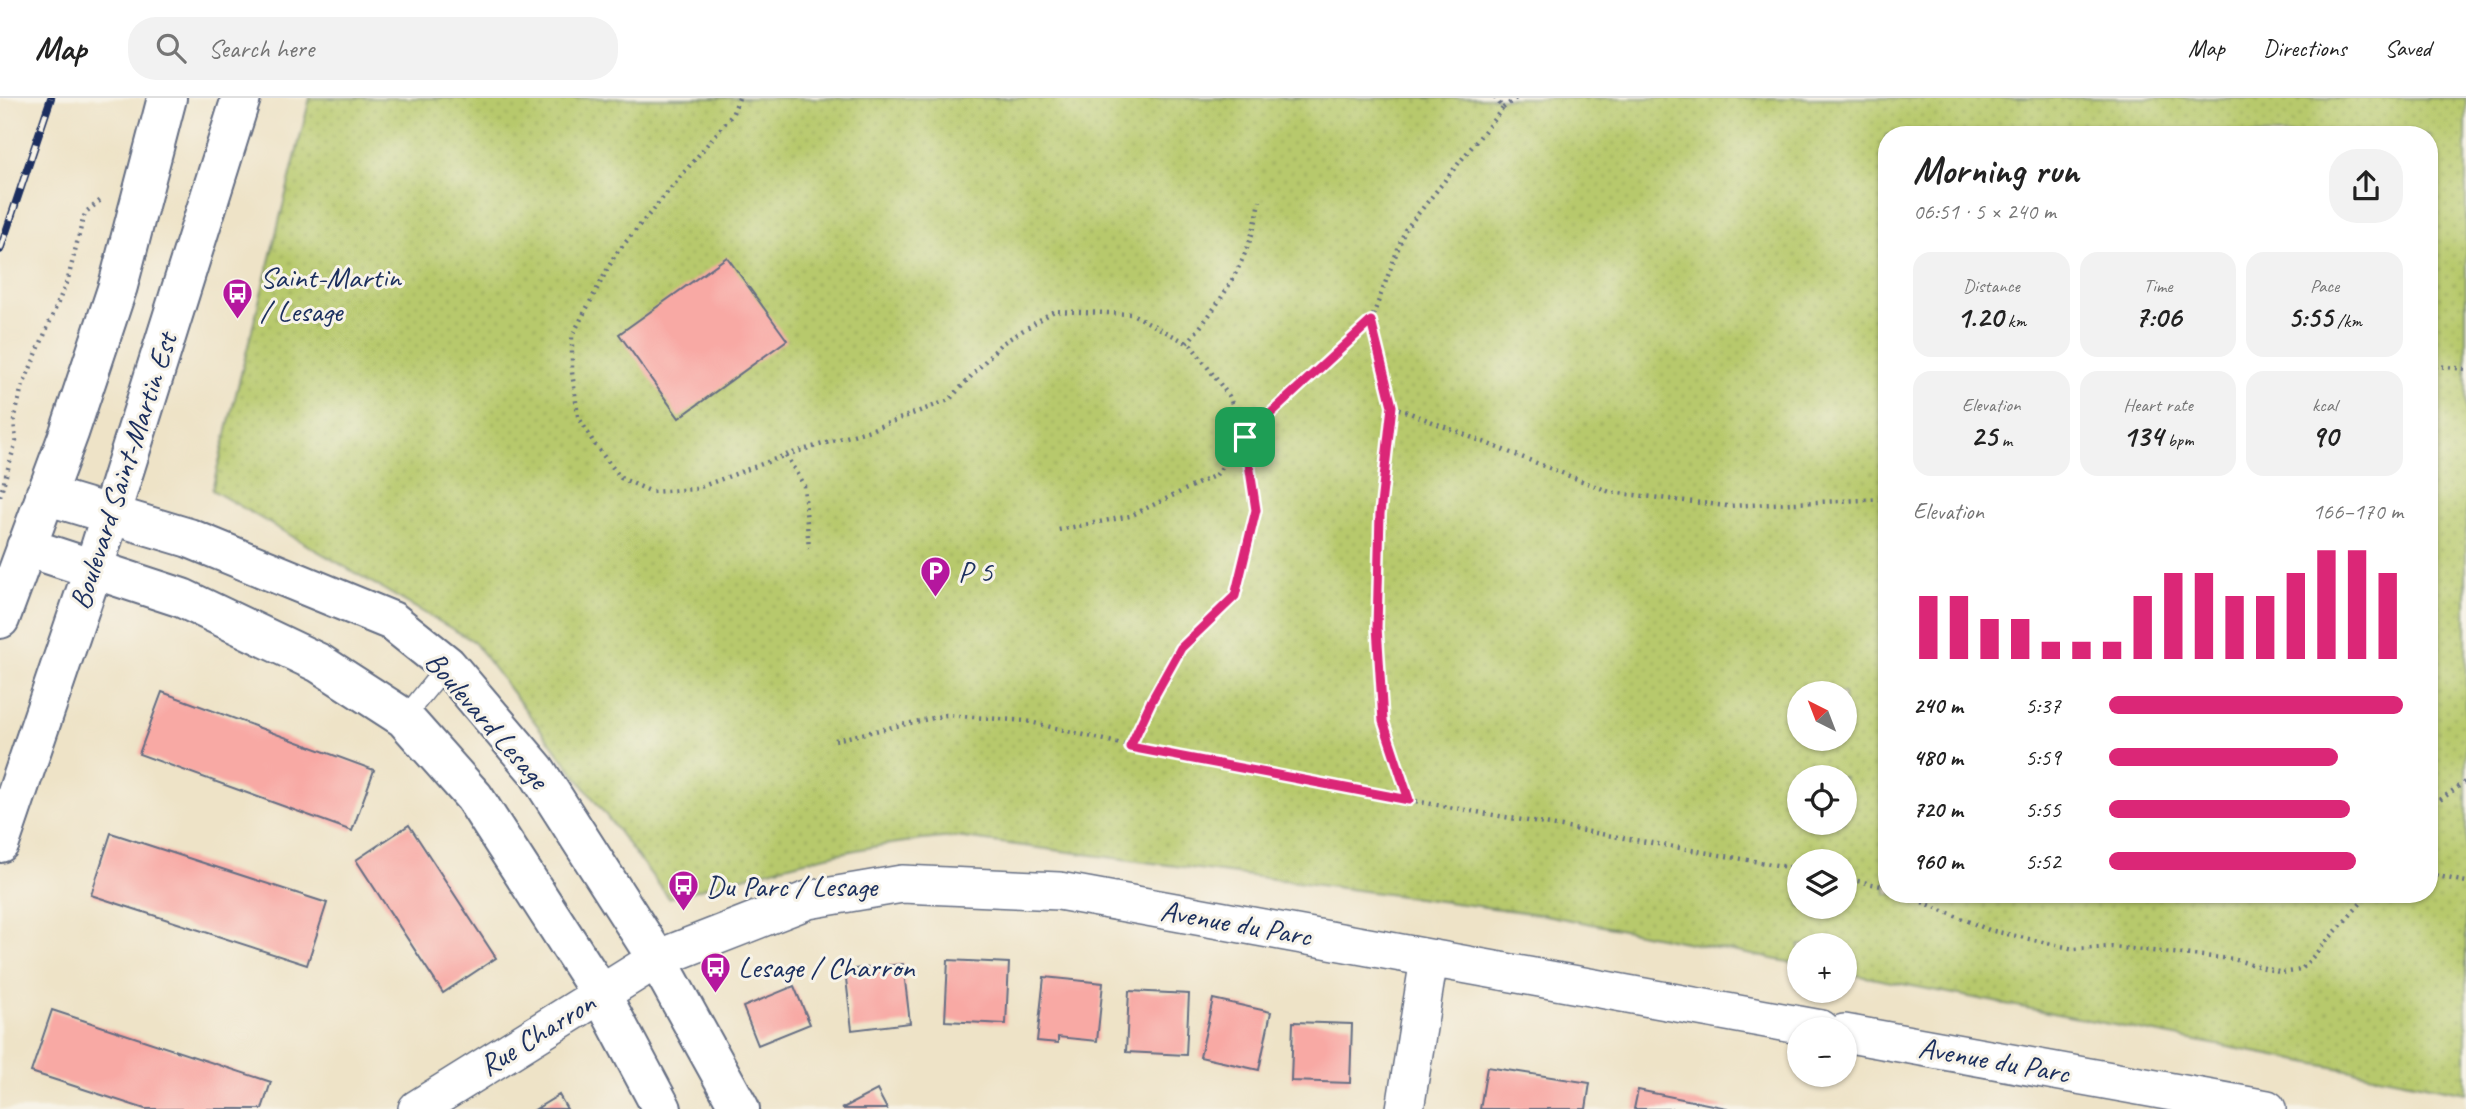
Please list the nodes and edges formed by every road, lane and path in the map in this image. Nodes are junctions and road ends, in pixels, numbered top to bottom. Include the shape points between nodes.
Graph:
1 (167, 98) edge
2 (241, 98) edge
3 (739, 98) edge
4 (1495, 98) edge
5 (1516, 98) edge
6 (1503, 108) junction
7 (1260, 201) dead end
8 (95, 205) dead end
9 (1371, 321) junction
10 (1187, 343) junction
11 (2438, 366) edge
12 (2466, 369) edge
13 (1392, 406) junction
14 (1245, 437) junction
15 (786, 455) junction
16 (45, 495) junction
17 (0, 496) edge
18 (1878, 499) edge
19 (111, 514) junction
20 (1058, 530) dead end
21 (26, 547) junction
22 (809, 549) dead end
23 (94, 567) junction
24 (0, 619) edge
25 (447, 665) junction
26 (404, 718) junction
27 (835, 740) dead end
28 (1130, 747) junction
29 (2466, 782) edge
30 (1409, 800) junction
31 (2438, 802) edge
32 (0, 843) edge
33 (1787, 867) edge
34 (2438, 876) edge
35 (1857, 881) edge
36 (2466, 882) edge
37 (1878, 885) edge
38 (1924, 903) edge
39 (2361, 903) edge
40 (657, 959) junction
41 (1429, 959) junction
42 (601, 994) junction
43 (1787, 1023) edge
44 (1857, 1036) edge
45 (2133, 1097) edge
46 (417, 1109) edge
47 (662, 1109) edge
48 (740, 1109) edge
49 (1405, 1109) edge
50 (2267, 1109) edge

1 - 16 street, Boulevard Saint-Martin Est via 118,286
2 - 19 street, Boulevard Saint-Martin Est
3 - 15 path via 732,115 615,255 572,336 572,372 578,416 595,445 621,478 652,492 695,489
4 - 6 path
5 - 6 path
6 - 9 path via 1405,230
7 - 10 path via 1241,265
8 - 17 path via 83,219 68,279 21,390 14,421 16,441
9 - 13 path
9 - 14 path
10 - 14 path via 1229,396
10 - 15 path via 1132,314 1054,311 1001,344 949,400
11 - 12 path
13 - 18 path via 1610,492 1727,506
13 - 30 path via 1380,514 1377,627 1383,721
14 - 20 path via 1216,475 1130,516
14 - 28 path via 1256,510 1235,596 1181,648
15 - 22 path via 804,486
16 - 19 street, Boulevard Lesage
16 - 21 street, Boulevard Saint-Martin Est
19 - 23 street, Boulevard Saint-Martin Est
19 - 25 street, Boulevard Lesage via 189,538 392,621
21 - 23 street, Boulevard Lesage
21 - 24 street, Boulevard Saint-Martin Est
23 - 26 street, Boulevard Lesage via 182,598 319,663
23 - 32 street, Boulevard Saint-Martin Est
25 - 26 lane
25 - 40 street, Boulevard Lesage via 536,769
26 - 42 street, Boulevard Lesage via 474,797
27 - 28 path via 946,715 1026,721
28 - 30 path
29 - 31 path
30 - 33 path
34 - 36 path
35 - 37 path
38 - 39 path via 1989,930 2074,949 2112,947 2233,959 2282,973 2301,970
40 - 41 street, Avenue du Parc via 808,900 902,884 1059,891
40 - 42 street, Rue Charron
40 - 48 street, Boulevard Lesage
41 - 43 street, Avenue du Parc
41 - 49 street
42 - 46 street, Rue Charron
42 - 47 street, Boulevard Lesage
44 - 45 street, Avenue du Parc
45 - 50 street, Avenue du Parc

